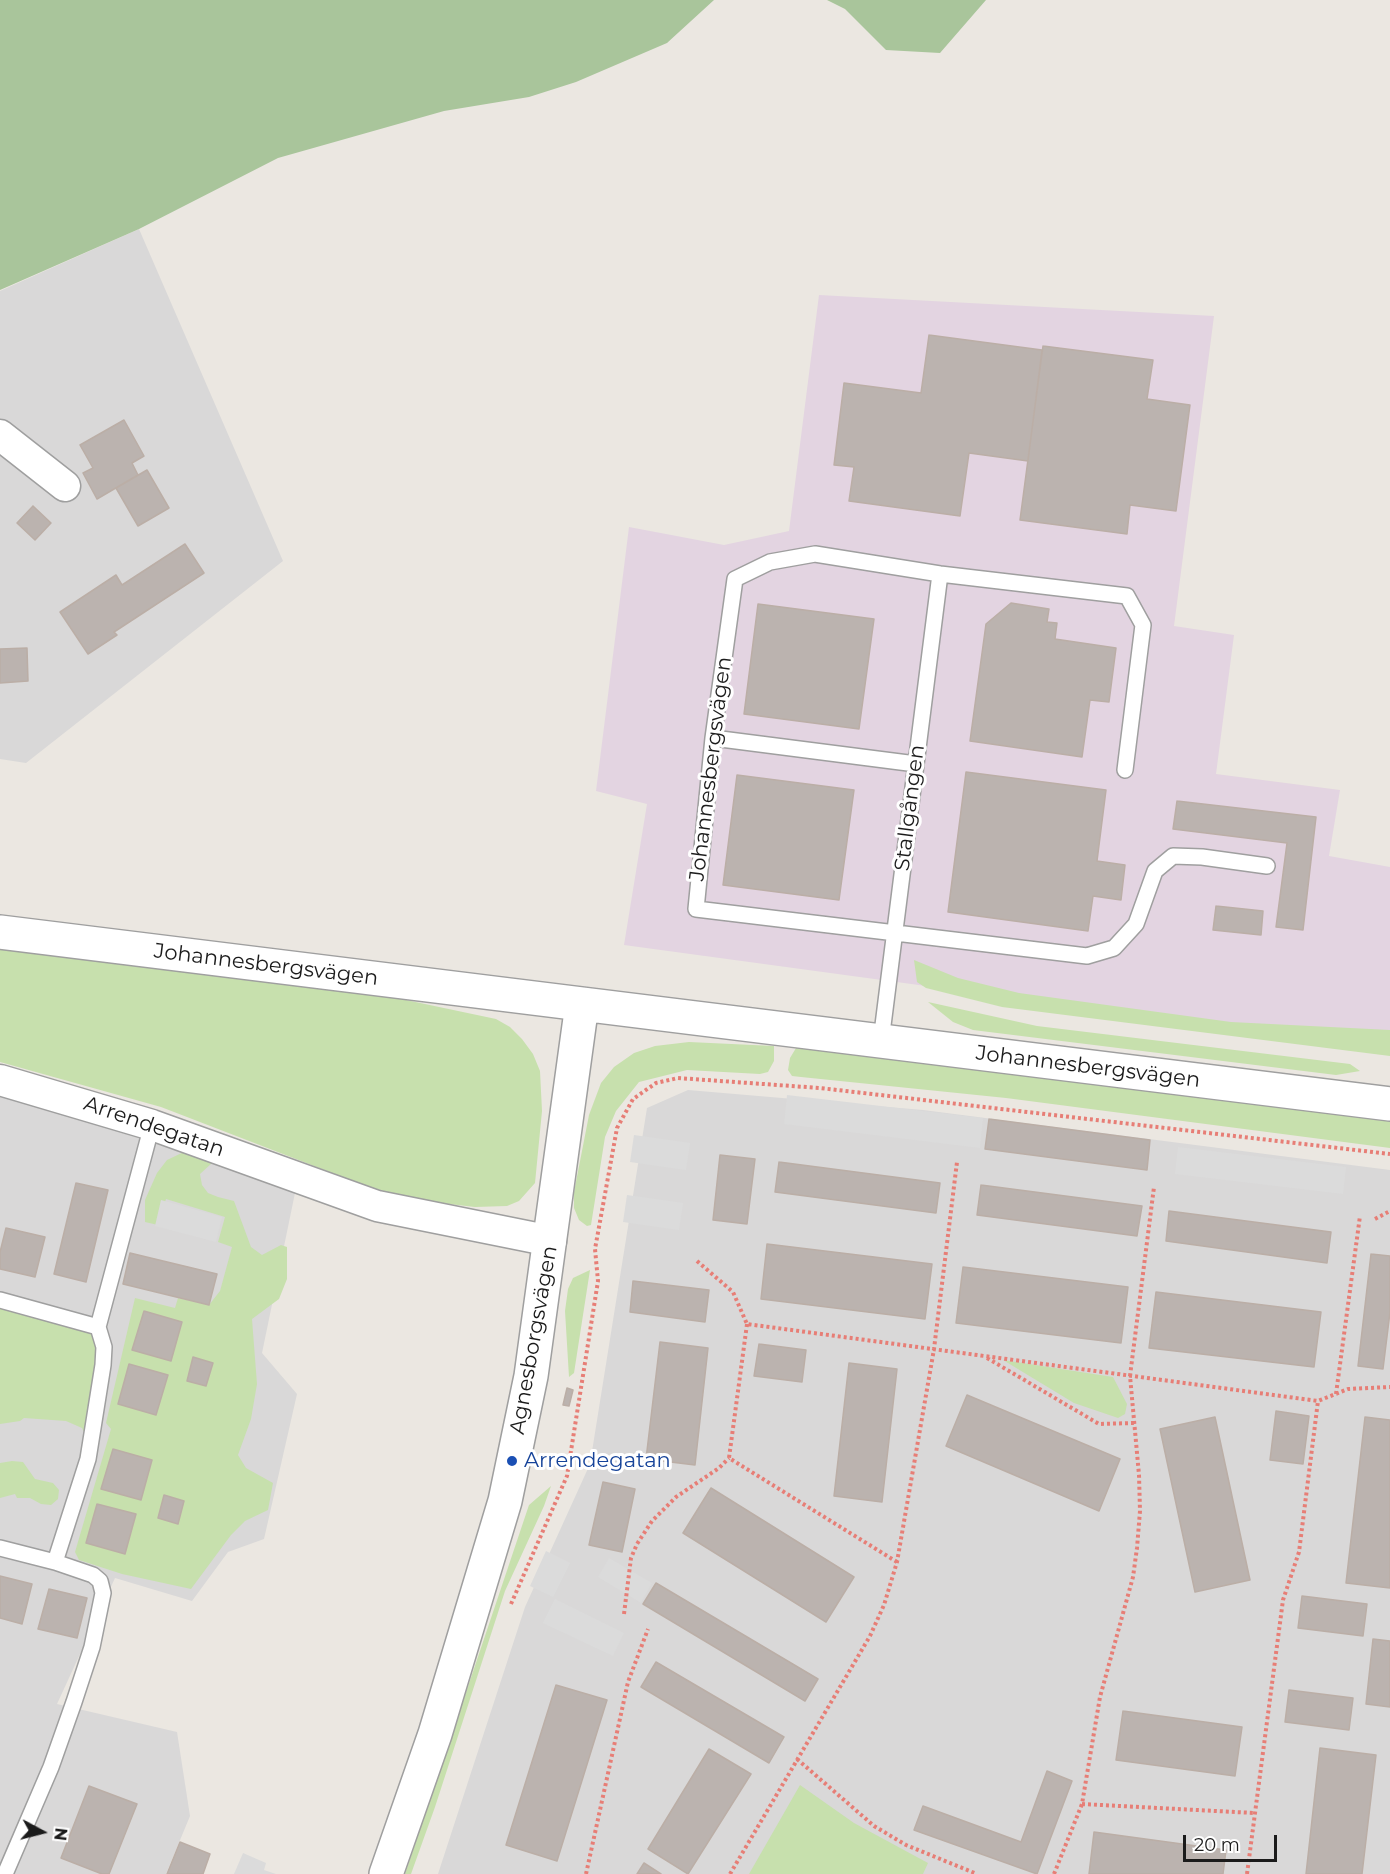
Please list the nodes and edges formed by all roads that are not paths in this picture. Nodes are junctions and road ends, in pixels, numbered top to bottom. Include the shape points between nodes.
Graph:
1 (0, 435) edge
2 (65, 486) dead end
3 (940, 574) junction
4 (713, 738) junction
5 (916, 764) junction
6 (1125, 770) dead end
7 (1267, 866) dead end
8 (0, 932) edge
9 (895, 932) junction
10 (582, 1004) junction
11 (881, 1041) junction
12 (0, 1080) edge
13 (1390, 1104) edge
14 (152, 1125) junction
15 (551, 1241) junction
16 (0, 1300) edge
17 (98, 1327) junction
18 (0, 1548) edge
19 (56, 1562) junction
20 (5, 1874) edge
21 (386, 1874) edge

1 - 2 street
3 - 4 lane, Johannesbergsvägen via 814,555 770,562 735,579
3 - 5 lane, Stallgången
3 - 6 lane, Johannesbergsvägen via 1127,596 1143,625
4 - 5 lane
4 - 9 lane, Johannesbergsvägen via 696,909
5 - 9 lane, Stallgången
7 - 9 lane, Johannesbergsvägen via 1173,856 1155,871 1136,924 1114,948 1087,956
8 - 10 street, Johannesbergsvägen
9 - 11 lane, Stallgången
10 - 11 street, Johannesbergsvägen
10 - 15 street, Agnesborgsvägen
11 - 13 street, Johannesbergsvägen
12 - 14 street, Arrendegatan
14 - 15 street, Arrendegatan via 376,1206
14 - 17 lane
15 - 21 street, Agnesborgsvägen via 531,1376 505,1501 435,1734
16 - 17 lane
17 - 19 lane via 104,1347 103,1365 88,1460
18 - 19 lane
19 - 20 lane via 93,1575 100,1581 103,1593 92,1647 74,1702

